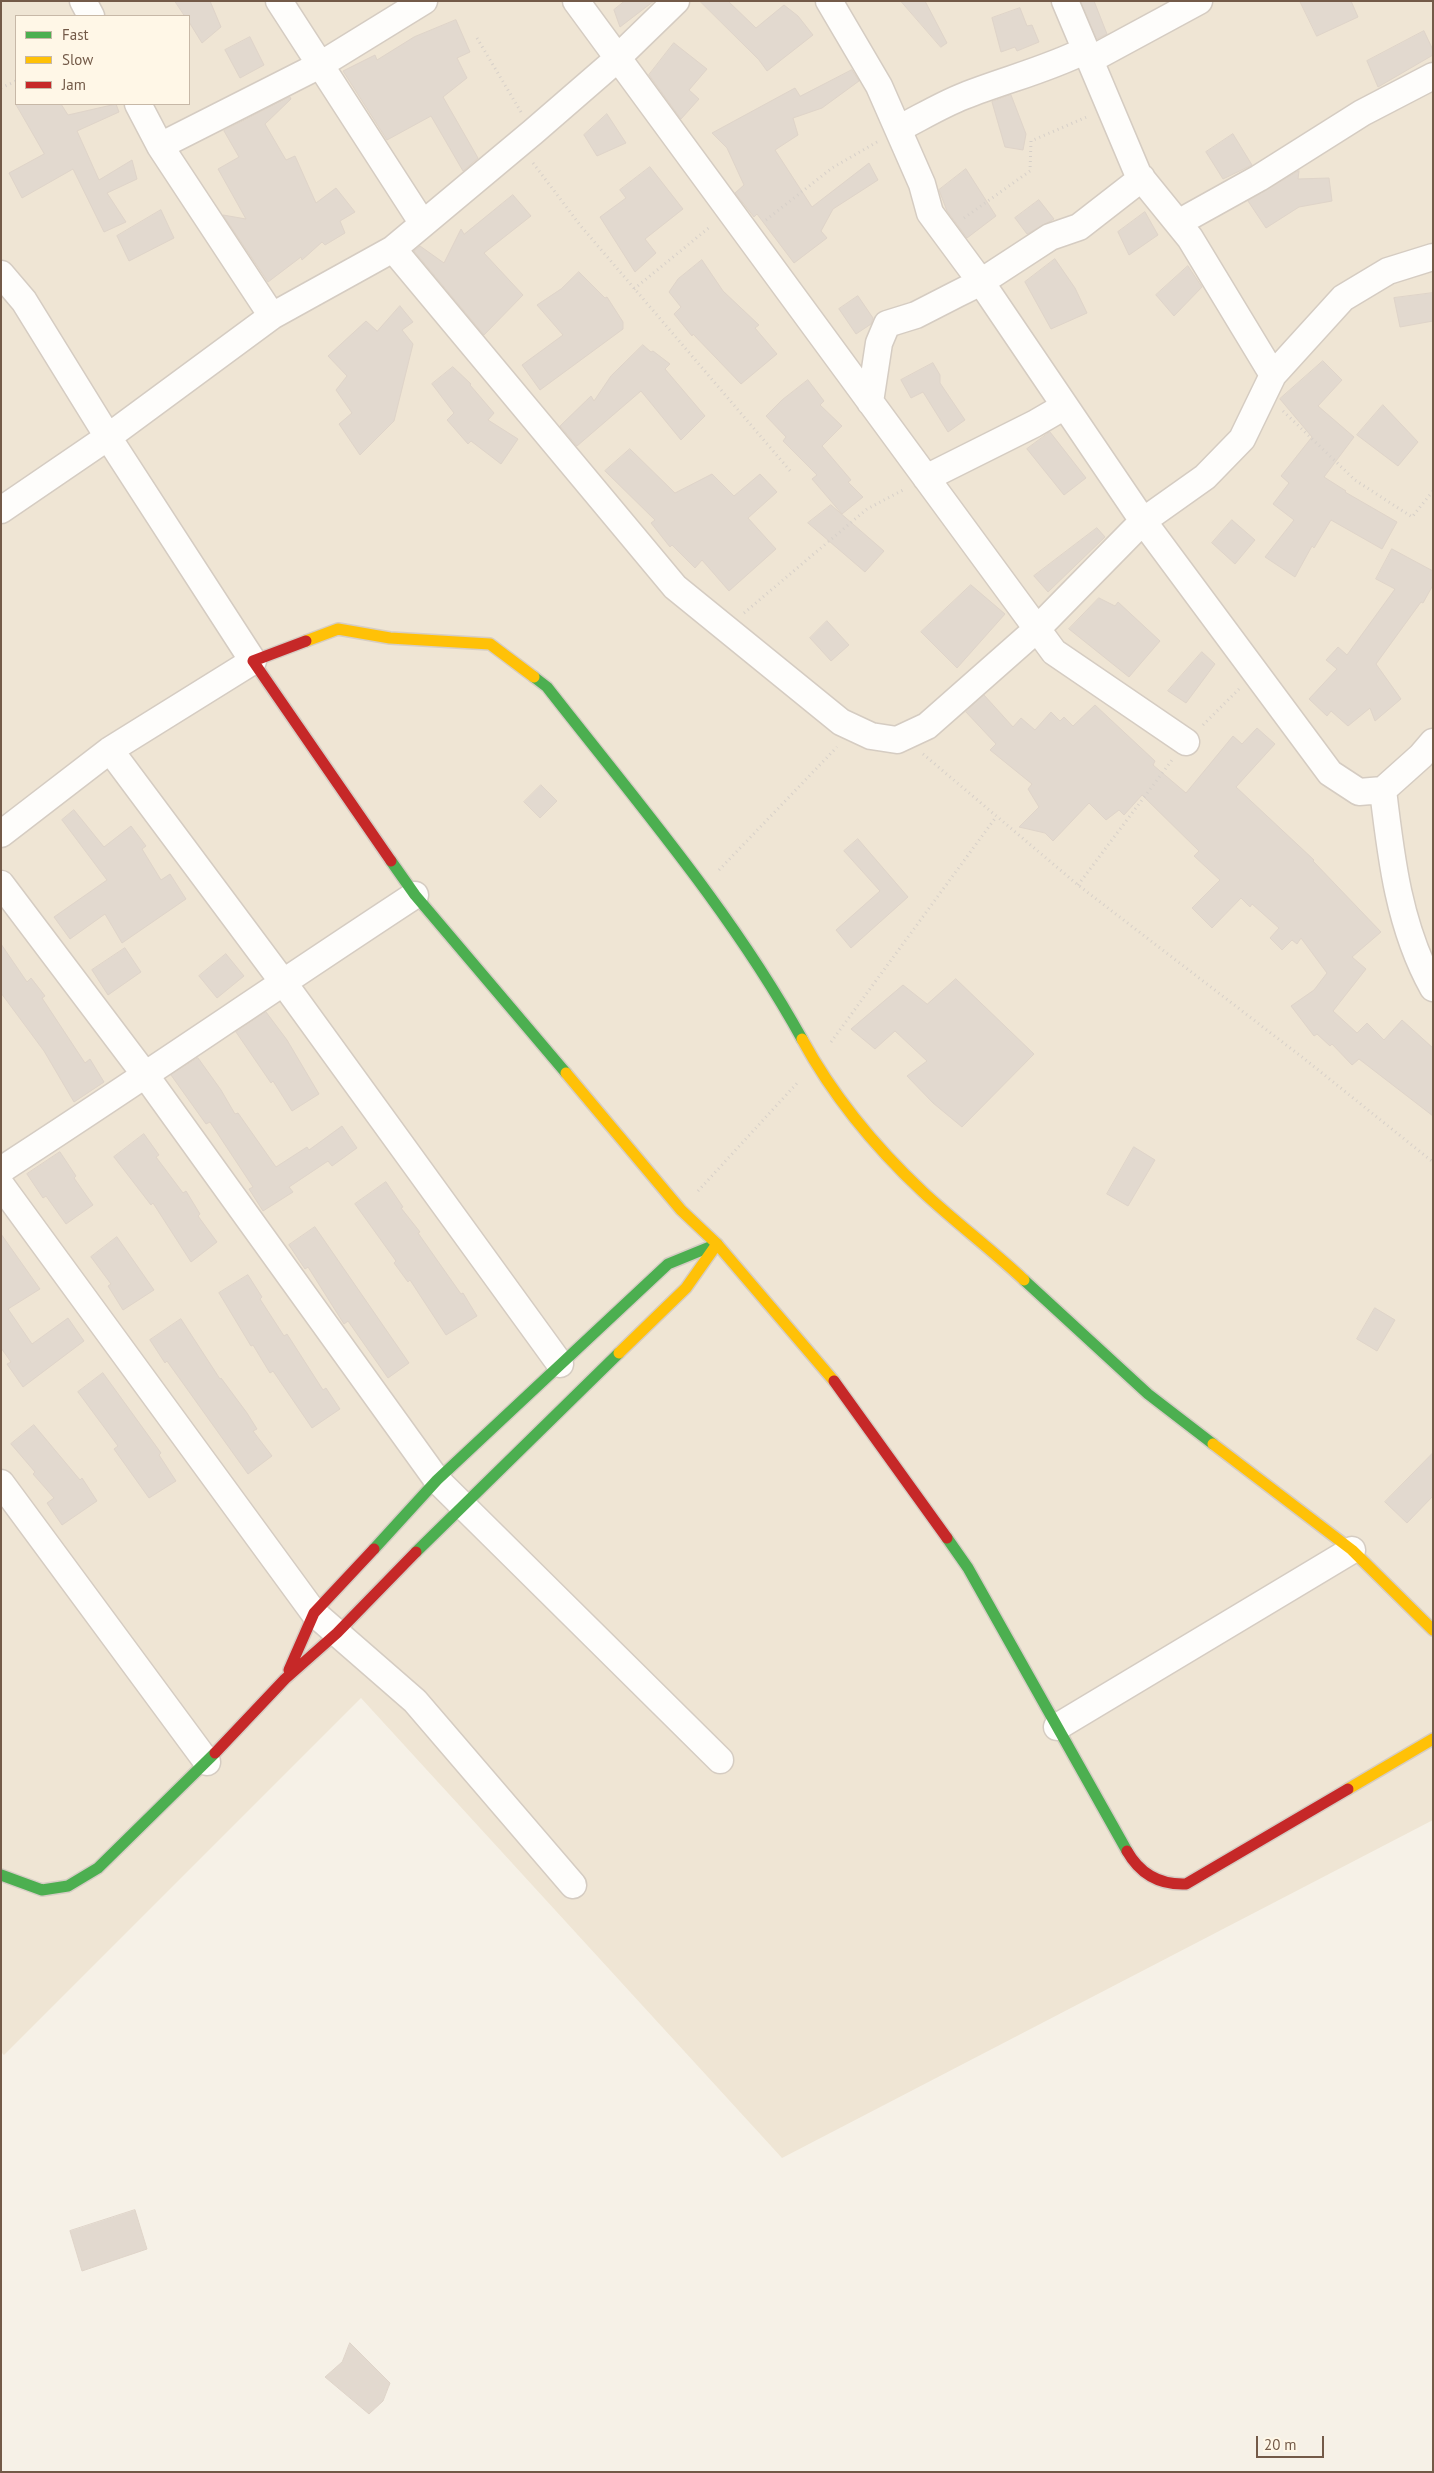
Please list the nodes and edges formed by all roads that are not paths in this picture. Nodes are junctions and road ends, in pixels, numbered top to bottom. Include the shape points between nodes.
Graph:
1 (83, 1) edge
2 (279, 1) edge
3 (424, 1) edge
4 (576, 1) edge
5 (676, 1) edge
6 (830, 1) edge
7 (1066, 1) edge
8 (1198, 1) edge
9 (90, 15) edge
10 (1088, 55) junction
11 (617, 57) junction
12 (320, 65) junction
13 (1433, 76) edge
14 (139, 105) edge
15 (898, 129) junction
16 (160, 146) junction
17 (1142, 178) junction
18 (1178, 223) junction
19 (423, 224) junction
20 (393, 249) junction
21 (1433, 257) edge
22 (1, 274) edge
23 (981, 282) junction
24 (272, 316) junction
25 (1269, 384) junction
26 (870, 402) junction
27 (1064, 406) junction
28 (108, 437) junction
29 (926, 478) junction
30 (1, 510) edge
31 (1143, 521) junction
32 (1037, 628) junction
33 (252, 661) junction
34 (1186, 742) road end
35 (1433, 742) edge
36 (110, 750) junction
37 (1383, 790) junction
38 (1, 834) edge
39 (1, 884) edge
40 (415, 895) junction
41 (282, 982) junction
42 (1433, 988) edge
43 (146, 1076) junction
44 (1, 1170) edge
45 (1, 1185) edge
46 (717, 1244) junction
47 (560, 1364) junction
48 (437, 1480) junction
49 (1, 1482) edge
50 (462, 1505) junction
51 (1352, 1550) junction
52 (314, 1613) junction
53 (1433, 1630) edge
54 (337, 1633) junction
55 (285, 1678) junction
56 (1057, 1727) junction
57 (1433, 1739) edge
58 (720, 1760) dead end
59 (206, 1762) junction
60 (1, 1875) edge
61 (573, 1885) dead end

1 - 9 street
2 - 12 street
3 - 12 street
4 - 11 street
5 - 11 street
6 - 15 street via 879,86
7 - 10 street
8 - 10 street
10 - 15 street via 961,97
10 - 17 street
11 - 19 street
11 - 26 street
12 - 16 street
12 - 19 street
13 - 18 street via 1362,113 1260,178
14 - 16 street
15 - 23 street via 922,184 930,213
16 - 24 street
17 - 18 street
17 - 23 street via 1079,227 1050,237
18 - 25 street via 1190,238
19 - 20 street
20 - 24 street
20 - 32 street via 675,587 841,722 872,736 903,738 927,726
21 - 25 street via 1388,271 1342,298
22 - 28 street via 24,301
23 - 26 street via 916,314 887,324 879,343
23 - 27 street
24 - 28 street
25 - 31 street via 1242,439 1205,476
26 - 29 street
27 - 29 street
27 - 31 street
28 - 30 street
28 - 33 street
29 - 32 street
31 - 32 street
31 - 37 street via 1330,773 1359,792
32 - 34 street via 1054,652
33 - 36 street
33 - 40 main road
33 - 51 main road via 338,630 390,638 490,644 547,688 732,926 781,1002 815,1064 858,1124 923,1192 993,1250 1148,1394
35 - 37 street
36 - 38 street
36 - 41 street
37 - 42 street via 1394,876 1418,960
39 - 43 street
40 - 41 street
40 - 46 main road via 681,1210
41 - 43 street
41 - 47 street
43 - 44 street
43 - 48 street
45 - 52 street
46 - 47 main road via 668,1264
46 - 50 main road via 686,1288
46 - 56 main road via 837,1384 968,1568
47 - 48 main road
48 - 50 street
48 - 52 main road
49 - 59 street
50 - 54 main road
50 - 58 street
51 - 53 main road
51 - 56 street
52 - 54 street
52 - 55 main road
54 - 55 main road
54 - 61 street via 415,1701
55 - 59 main road
56 - 57 main road via 1133,1862 1144,1873 1170,1886 1186,1884
59 - 60 main road via 98,1868 68,1886 42,1890

